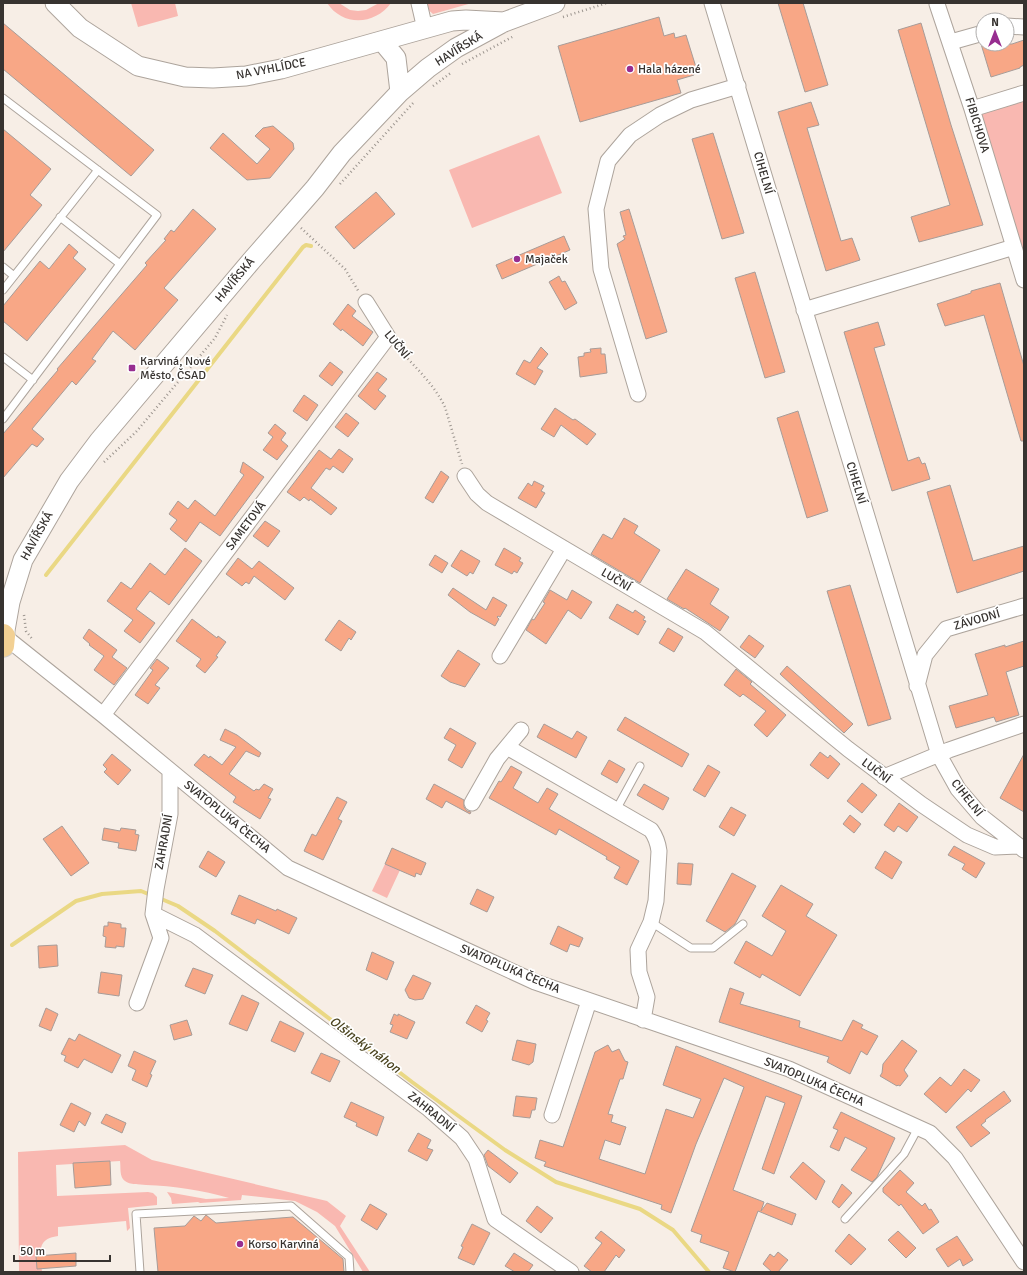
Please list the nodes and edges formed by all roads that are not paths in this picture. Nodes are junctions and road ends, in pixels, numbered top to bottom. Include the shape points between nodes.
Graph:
1 (55, 3) edge
2 (418, 3) edge
3 (712, 3) edge
4 (937, 4) edge
5 (558, 10) edge
6 (510, 28) junction
7 (425, 29) junction
8 (975, 35) edge
9 (382, 41) junction
10 (951, 42) junction
11 (738, 86) junction
12 (1024, 93) edge
13 (407, 97) junction
14 (3, 98) edge
15 (972, 109) junction
16 (98, 170) junction
17 (60, 218) junction
18 (1014, 247) junction
19 (120, 264) junction
20 (3, 267) edge
21 (14, 276) junction
22 (1024, 280) edge
23 (3, 290) edge
24 (366, 302) road end
25 (804, 310) junction
26 (388, 337) joint
27 (3, 357) edge
28 (33, 380) junction
29 (638, 394) dead end
30 (3, 419) edge
31 (465, 476) road end
32 (564, 549) junction
33 (22, 564) junction
34 (3, 573) edge
35 (1024, 606) edge
36 (3, 639) edge
37 (500, 656) dead end
38 (917, 686) junction
39 (103, 715) junction
40 (1024, 724) edge
41 (521, 730) dead end
42 (507, 747) junction
43 (939, 755) junction
44 (640, 766) dead end
45 (170, 771) junction
46 (884, 777) junction
47 (472, 803) dead end
48 (616, 810) junction
49 (1021, 848) edge
50 (155, 902) junction
51 (651, 922) junction
52 (743, 924) dead end
53 (589, 1001) junction
54 (137, 1003) dead end
55 (643, 1020) junction
56 (552, 1115) dead end
57 (918, 1128) junction
58 (845, 1219) dead end
59 (1024, 1262) edge
60 (140, 1272) edge
61 (350, 1272) edge
62 (571, 1272) edge

1 - 9 street, NA VYHLÍDCE via 80,28 138,66 185,77 246,76
2 - 7 street
3 - 11 street, CIHELNÍ
4 - 10 street, FIBICHOVA
5 - 6 street, HAVÍŘSKÁ
6 - 7 street, NA VYHLÍDCE via 466,20 452,21
6 - 13 street, HAVÍŘSKÁ via 456,48 428,68
7 - 9 street, NA VYHLÍDCE
8 - 10 street
9 - 13 street via 396,58
10 - 15 street, FIBICHOVA
11 - 25 street, CIHELNÍ
11 - 29 street via 691,100 660,115 630,135 608,161 596,209 601,269
12 - 15 street
13 - 33 street, HAVÍŘSKÁ via 342,153 99,441 69,481
14 - 16 lane
15 - 18 street, FIBICHOVA
16 - 17 lane
16 - 19 lane via 157,214
17 - 19 lane
17 - 21 lane
18 - 22 street, FIBICHOVA
18 - 25 street
19 - 28 lane
20 - 21 lane
21 - 23 lane
24 - 26 street, LUČNÍ
25 - 38 street, CIHELNÍ
26 - 39 street, SAMETOVÁ
27 - 28 lane
28 - 30 lane
31 - 32 street, LUČNÍ via 476,494 487,503
32 - 37 street
32 - 46 street, LUČNÍ via 705,632
33 - 34 street
33 - 36 street, HAVÍŘSKÁ via 10,602
35 - 38 street, ZÁVODNÍ via 946,629 926,656
36 - 39 street, SVATOPLUKA ČECHA
38 - 43 street, CIHELNÍ
39 - 45 street, SVATOPLUKA ČECHA
40 - 43 street
41 - 42 street
42 - 47 street via 497,759
42 - 48 street
43 - 46 street
43 - 49 street, CIHELNÍ via 958,789 982,817
44 - 48 lane
45 - 50 street, ZAHRADNÍ via 170,814
45 - 53 street, SVATOPLUKA ČECHA via 288,868 535,982
46 - 49 street, LUČNÍ via 967,835 995,847
48 - 51 street via 651,830 658,843 656,901
50 - 54 street, ZAHRADNÍ via 160,938
50 - 62 street, ZAHRADNÍ via 195,935 428,1109 462,1138 476,1159 495,1219
51 - 52 lane via 691,948 713,948
51 - 55 street via 638,950 639,972 647,997
53 - 55 street, SVATOPLUKA ČECHA
53 - 56 street
55 - 57 street, SVATOPLUKA ČECHA via 789,1069
57 - 58 lane via 904,1154
57 - 59 street, SVATOPLUKA ČECHA via 930,1133 955,1158
60 - 61 lane via 136,1214 291,1206 349,1257

